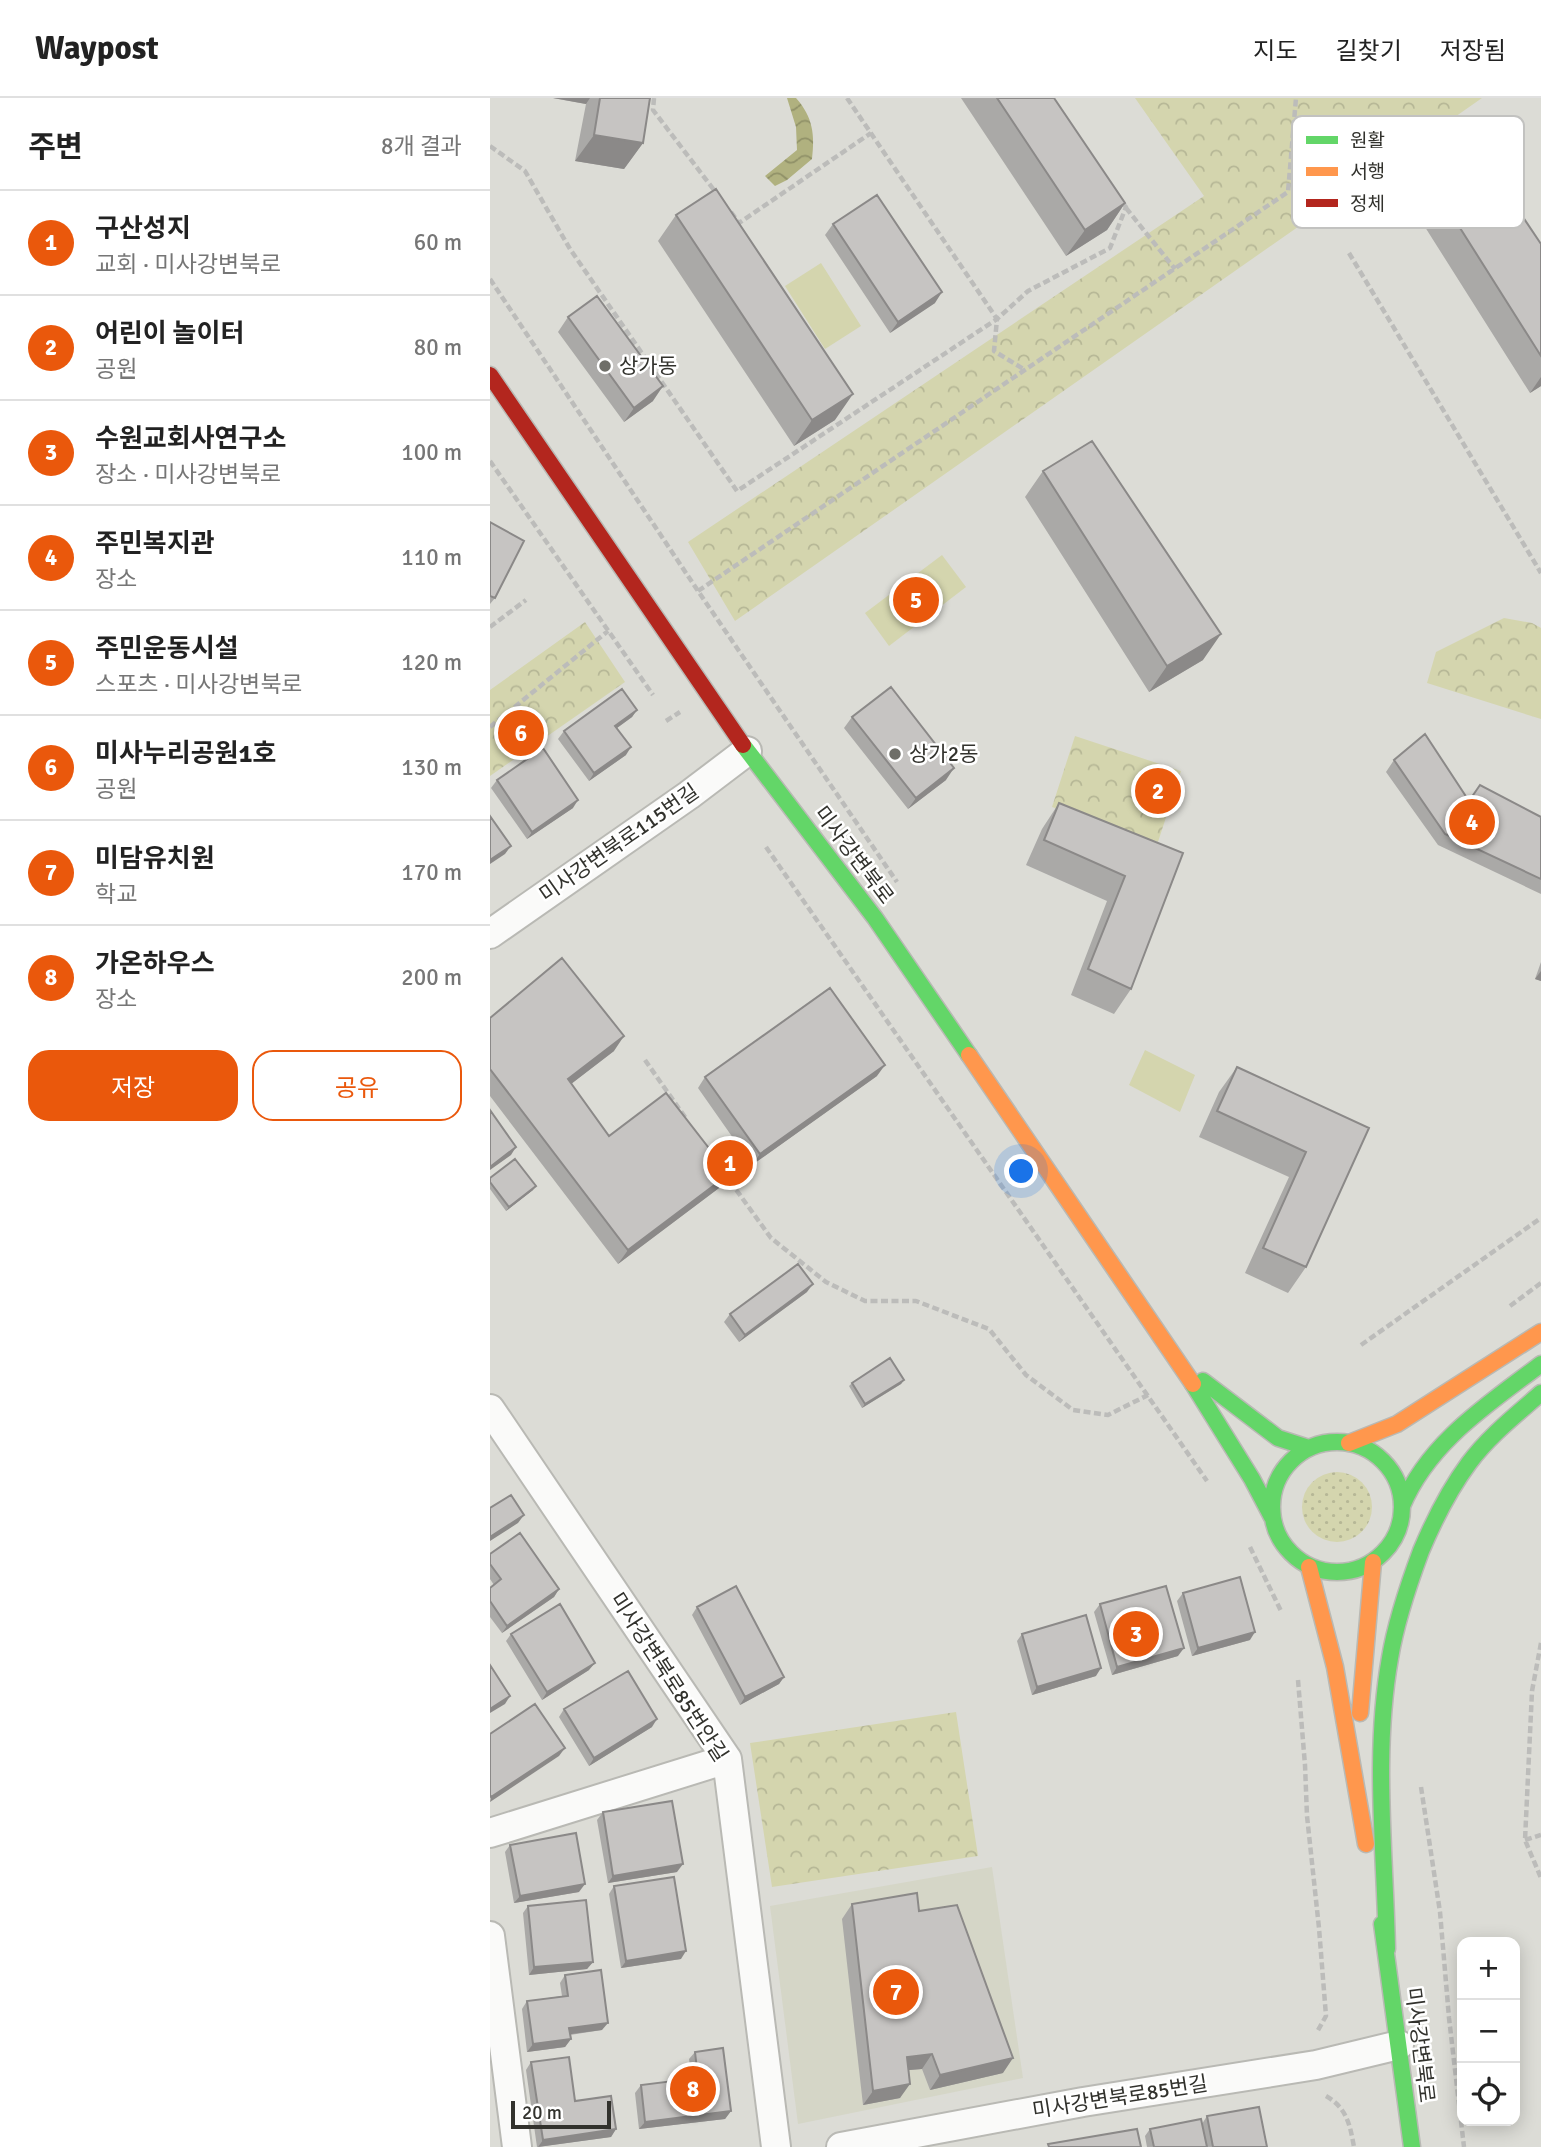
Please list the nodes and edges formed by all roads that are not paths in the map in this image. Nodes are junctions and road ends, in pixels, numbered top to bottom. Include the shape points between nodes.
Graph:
1 (490, 375) edge
2 (747, 751) junction
3 (490, 934) edge
4 (1541, 1332) edge
5 (1179, 1363) junction
6 (1541, 1364) edge
7 (1541, 1393) edge
8 (493, 1420) edge
9 (1349, 1443) junction
10 (1309, 1448) junction
11 (1402, 1506) junction
12 (1272, 1517) junction
13 (1373, 1562) junction
14 (1309, 1567) junction
15 (727, 1759) junction
16 (1361, 1813) junction
17 (490, 1833) edge
18 (490, 1936) edge
19 (1387, 1949) junction
20 (1399, 2045) junction
21 (517, 2147) edge
22 (776, 2147) edge
23 (841, 2147) edge
24 (1412, 2147) edge

1 - 2 main road, 미사강변북로
2 - 3 street, 미사강변북로115번길
2 - 5 main road, 미사강변북로 via 874,918
4 - 9 main road via 1397,1424
5 - 10 main road via 1278,1438
5 - 12 main road, 미사강변북로
6 - 11 main road via 1467,1422 1435,1454 1413,1481
7 - 19 main road via 1470,1462 1442,1505 1422,1548 1397,1629 1387,1683 1384,1744
8 - 15 street, 미사강변북로85번안길
9 - 10 main road
9 - 11 main road via 1369,1450 1387,1465 1398,1484
10 - 12 main road via 1291,1460 1279,1476 1272,1496
11 - 13 main road via 1399,1528 1389,1547
12 - 14 main road via 1290,1554
13 - 14 main road via 1352,1571 1330,1573
13 - 16 main road via 1362,1661
14 - 16 main road via 1335,1667
15 - 17 street
15 - 22 street, 미사강변북로85번안길
16 - 19 main road
18 - 21 street
19 - 20 main road, 미사강변북로
20 - 23 street, 미사강변북로85번길 via 1316,2065
20 - 24 main road, 미사강변북로

